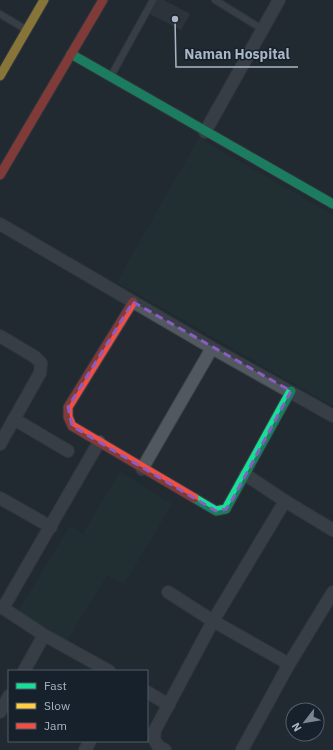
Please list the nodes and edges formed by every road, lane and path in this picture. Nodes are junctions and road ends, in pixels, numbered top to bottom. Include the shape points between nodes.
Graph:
1 (44, 0) edge
2 (103, 0) edge
3 (153, 0) edge
4 (215, 0) edge
5 (279, 0) edge
6 (0, 14) edge
7 (27, 30) junction
8 (262, 30) junction
9 (71, 54) junction
10 (0, 76) edge
11 (110, 77) junction
12 (205, 132) junction
13 (0, 175) edge
14 (333, 204) edge
15 (0, 224) edge
16 (133, 302) junction
17 (0, 336) edge
18 (212, 348) junction
19 (291, 391) junction
20 (333, 416) edge
21 (14, 419) junction
22 (99, 442) junction
23 (0, 444) edge
24 (68, 451) dead end
25 (142, 469) junction
26 (246, 475) junction
27 (0, 498) edge
28 (285, 501) junction
29 (51, 527) junction
30 (333, 530) edge
31 (168, 592) dead end
32 (333, 592) edge
33 (2, 607) edge
34 (213, 621) junction
35 (44, 635) junction
36 (289, 664) junction
37 (25, 670) edge
38 (107, 670) edge
39 (148, 693) edge
40 (8, 698) edge
41 (169, 706) junction
42 (0, 712) edge
43 (165, 750) edge
44 (242, 750) edge

1 - 7 street
2 - 9 street
3 - 11 lane
4 - 8 lane
5 - 8 street
6 - 7 lane
7 - 10 street
8 - 12 street
9 - 11 street
9 - 13 street
11 - 12 street
12 - 14 street
15 - 16 street
16 - 18 street
16 - 22 street via 68,407 68,417 72,426
17 - 21 street via 41,363 40,373
18 - 19 street
18 - 25 street
19 - 20 street
19 - 26 street
21 - 23 street
21 - 24 street
22 - 25 street
22 - 29 street
25 - 26 street via 216,511 226,509
26 - 28 street
27 - 29 street
28 - 30 street
28 - 34 street
29 - 33 street
31 - 34 street
32 - 36 street
33 - 35 street
34 - 36 street
34 - 41 street
35 - 37 street
35 - 38 street
36 - 44 street
39 - 41 street
40 - 42 street
41 - 43 street via 155,730 154,739 158,746

